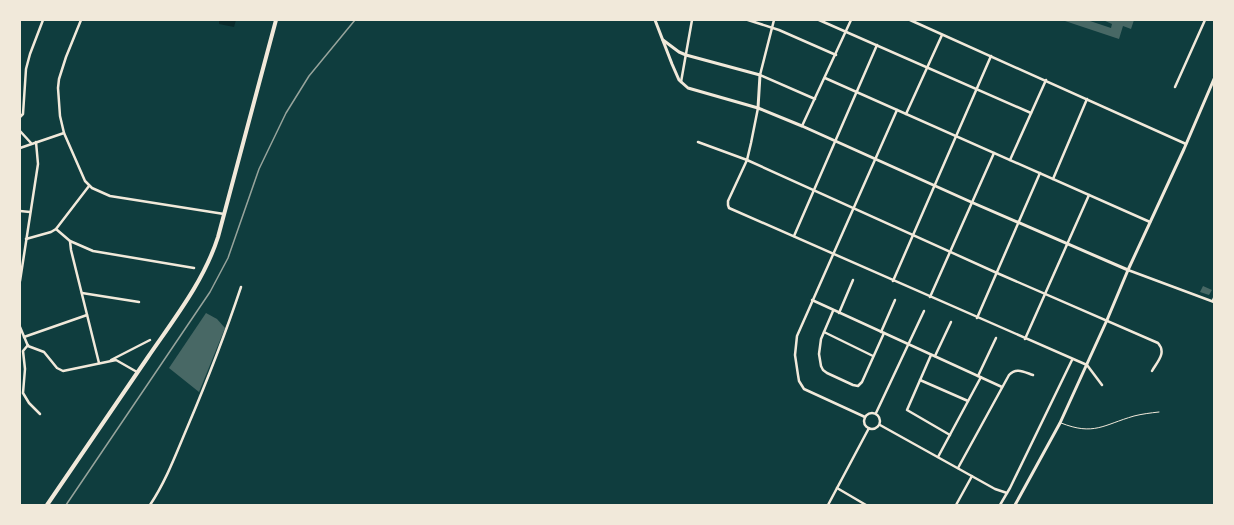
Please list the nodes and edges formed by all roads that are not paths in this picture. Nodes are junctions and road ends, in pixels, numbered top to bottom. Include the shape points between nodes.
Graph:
1 (43, 20) edge
2 (81, 20) edge
3 (276, 20) edge
4 (656, 20) edge
5 (692, 20) edge
6 (748, 20) edge
7 (774, 20) edge
8 (819, 20) edge
9 (851, 20) edge
10 (910, 20) edge
11 (1205, 20) edge
12 (772, 27) junction
13 (846, 32) junction
14 (942, 35) junction
15 (662, 39) junction
16 (877, 45) junction
17 (686, 55) junction
18 (836, 55) junction
19 (991, 56) junction
20 (927, 68) junction
21 (760, 75) junction
22 (825, 78) junction
23 (1214, 79) edge
24 (1046, 80) junction
25 (681, 82) junction
26 (1175, 88) dead end
27 (977, 89) junction
28 (856, 92) junction
29 (815, 99) junction
30 (1087, 99) junction
31 (758, 108) junction
32 (897, 110) junction
33 (1031, 113) junction
34 (906, 114) junction
35 (20, 117) edge
36 (802, 126) junction
37 (20, 131) edge
38 (64, 133) junction
39 (956, 136) junction
40 (835, 141) junction
41 (36, 142) junction
42 (698, 142) dead end
43 (31, 143) junction
44 (1186, 144) junction
45 (20, 148) edge
46 (994, 153) junction
47 (875, 159) junction
48 (747, 160) junction
49 (1010, 160) junction
50 (1040, 173) junction
51 (1053, 179) junction
52 (89, 186) junction
53 (934, 186) junction
54 (814, 190) junction
55 (1089, 195) junction
56 (971, 202) junction
57 (854, 208) junction
58 (20, 211) edge
59 (30, 212) junction
60 (224, 214) junction
61 (1150, 222) junction
62 (1019, 223) junction
63 (56, 229) junction
64 (913, 235) junction
65 (794, 236) junction
66 (26, 239) junction
67 (70, 241) junction
68 (1067, 244) junction
69 (950, 252) junction
70 (834, 254) junction
71 (194, 268) dead end
72 (1128, 270) junction
73 (997, 273) junction
74 (853, 280) dead end
75 (893, 280) junction
76 (20, 281) edge
77 (241, 287) dead end
78 (82, 293) junction
79 (1045, 293) junction
80 (1214, 296) edge
81 (930, 297) junction
82 (812, 300) junction
83 (895, 300) dead end
84 (139, 302) dead end
85 (1213, 302) edge
86 (833, 311) junction
87 (924, 311) dead end
88 (838, 313) junction
89 (87, 315) junction
90 (977, 318) junction
91 (1107, 320) junction
92 (951, 322) dead end
93 (20, 327) edge
94 (824, 332) junction
95 (882, 333) junction
96 (24, 337) junction
97 (996, 338) dead end
98 (1025, 339) junction
99 (150, 340) dead end
100 (908, 344) junction
101 (28, 345) junction
102 (931, 355) junction
103 (873, 356) junction
104 (935, 356) junction
105 (1072, 360) junction
106 (109, 361) junction
107 (99, 363) junction
108 (1087, 365) junction
109 (1152, 371) dead end
110 (137, 372) junction
111 (1033, 375) dead end
112 (980, 377) junction
113 (920, 380) junction
114 (1102, 385) dead end
115 (1002, 387) junction
116 (968, 401) junction
117 (1159, 412) dead end
118 (876, 413) junction
119 (40, 414) dead end
120 (865, 417) junction
121 (1060, 423) junction
122 (880, 425) junction
123 (869, 428) junction
124 (950, 435) junction
125 (938, 457) junction
126 (958, 468) junction
127 (972, 476) junction
128 (837, 488) junction
129 (1007, 492) junction
130 (47, 505) edge
131 (150, 505) edge
132 (828, 505) edge
133 (866, 505) edge
134 (956, 505) edge
135 (1000, 505) edge
136 (1015, 505) edge

1 - 35 street via 28,61 23,114
2 - 38 street via 58,84 59,109
3 - 60 main road
4 - 15 street
5 - 17 street
6 - 12 street
7 - 12 street
8 - 13 street
9 - 13 street
10 - 14 street
11 - 26 street
12 - 18 street
12 - 21 street
13 - 16 street
13 - 18 street
14 - 19 street
14 - 20 street
15 - 17 street
15 - 25 street
16 - 20 street
16 - 28 street
17 - 21 street
17 - 25 street
18 - 22 street
19 - 24 street
19 - 27 street
20 - 27 street
20 - 34 street
21 - 29 street
21 - 31 street
22 - 28 street
22 - 29 street
23 - 44 street
24 - 30 street
24 - 33 street
25 - 31 street via 688,88
27 - 33 street
27 - 39 street
28 - 32 street
28 - 40 street
29 - 36 street
30 - 44 street
30 - 51 street
31 - 36 street
31 - 48 street
32 - 34 street
32 - 47 street
33 - 49 street
34 - 39 street
36 - 40 street
37 - 43 street
38 - 41 street
38 - 52 street
39 - 46 street
39 - 53 street
40 - 47 street
40 - 54 street
41 - 43 street
41 - 59 street via 38,164
42 - 48 street
43 - 45 street
44 - 61 street
46 - 49 street
46 - 56 street
47 - 53 street
47 - 57 street
48 - 54 street
48 - 65 street via 728,207
49 - 50 street
50 - 51 street
50 - 62 street
51 - 55 street
52 - 60 street via 110,196
52 - 63 street
53 - 56 street
53 - 64 street
54 - 57 street
54 - 65 street
55 - 61 street
55 - 68 street
56 - 62 street
56 - 69 street
57 - 64 street
57 - 70 street
58 - 59 street
59 - 66 street
60 - 110 main road via 204,272
61 - 72 street
62 - 68 street
62 - 73 street
63 - 66 street
63 - 67 street
64 - 69 street
64 - 75 street
65 - 70 street
66 - 76 street
67 - 71 street via 97,252
67 - 78 street
68 - 72 street
68 - 79 street
69 - 73 street
69 - 81 street
70 - 75 street
70 - 82 street
72 - 85 street
72 - 91 street
73 - 79 street
73 - 90 street
74 - 88 street
75 - 81 street
77 - 131 street via 201,396 169,470
78 - 84 street
78 - 89 street
79 - 91 street
79 - 98 street
80 - 85 lane
81 - 90 street
82 - 86 street
82 - 120 street via 796,340 799,381 804,389
83 - 95 street
86 - 88 street
86 - 94 street
87 - 100 street
88 - 95 street
89 - 96 street
89 - 107 street
90 - 98 street
91 - 108 street
91 - 109 street via 1161,346 1161,356
92 - 104 street
93 - 96 street
94 - 103 street
94 - 103 street via 820,343 820,362 822,370 827,373 858,386
95 - 100 street
95 - 103 street
96 - 101 street
97 - 112 street
98 - 105 street
99 - 106 street
100 - 102 street
100 - 118 street
101 - 107 street via 44,352 57,368 63,371
101 - 119 street via 23,351 23,393
102 - 104 street
102 - 113 street
104 - 112 street
105 - 108 street
105 - 129 street
106 - 107 street
106 - 110 street via 118,360
108 - 114 street
108 - 121 street
110 - 130 main road
111 - 115 street via 1014,370
112 - 115 street
112 - 116 street
113 - 116 street
113 - 124 street via 907,410
115 - 126 street
116 - 124 street
117 - 121 lane via 1135,416 1094,429 1074,429
118 - 120 street via 868,413
118 - 122 street via 880,417
120 - 123 street via 865,424
121 - 136 street
122 - 123 street
122 - 125 street
123 - 128 street
124 - 125 street
125 - 126 street
126 - 127 street
127 - 129 street via 995,489
127 - 134 street
128 - 132 street
128 - 133 street
129 - 135 street

